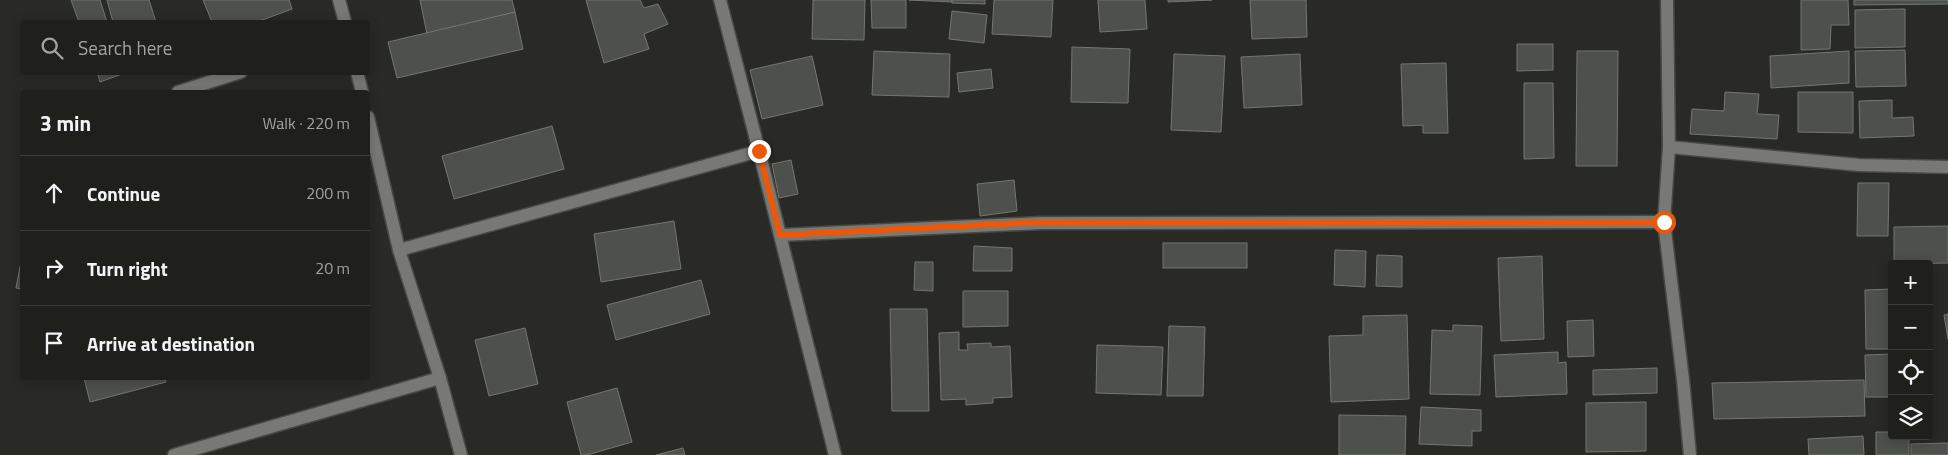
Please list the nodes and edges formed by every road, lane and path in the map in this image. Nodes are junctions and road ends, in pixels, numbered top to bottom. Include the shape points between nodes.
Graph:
1 (339, 0) edge
2 (720, 0) edge
3 (1667, 0) edge
4 (344, 20) edge
5 (232, 75) edge
6 (358, 75) edge
7 (184, 90) edge
8 (362, 90) edge
9 (370, 126) edge
10 (1669, 147) junction
11 (759, 151) junction
12 (1948, 167) edge
13 (1664, 222) junction
14 (780, 235) junction
15 (399, 250) junction
16 (440, 378) junction
17 (174, 455) edge
18 (461, 455) edge
19 (835, 455) edge
20 (1690, 455) edge

1 - 4 street
2 - 11 street
3 - 10 street
5 - 7 street
6 - 8 street
9 - 15 street
10 - 12 street via 1859,165
10 - 13 street
11 - 14 street
11 - 15 street
13 - 14 street via 1041,222
13 - 20 street
14 - 19 street
15 - 16 street
16 - 17 street
16 - 18 street

